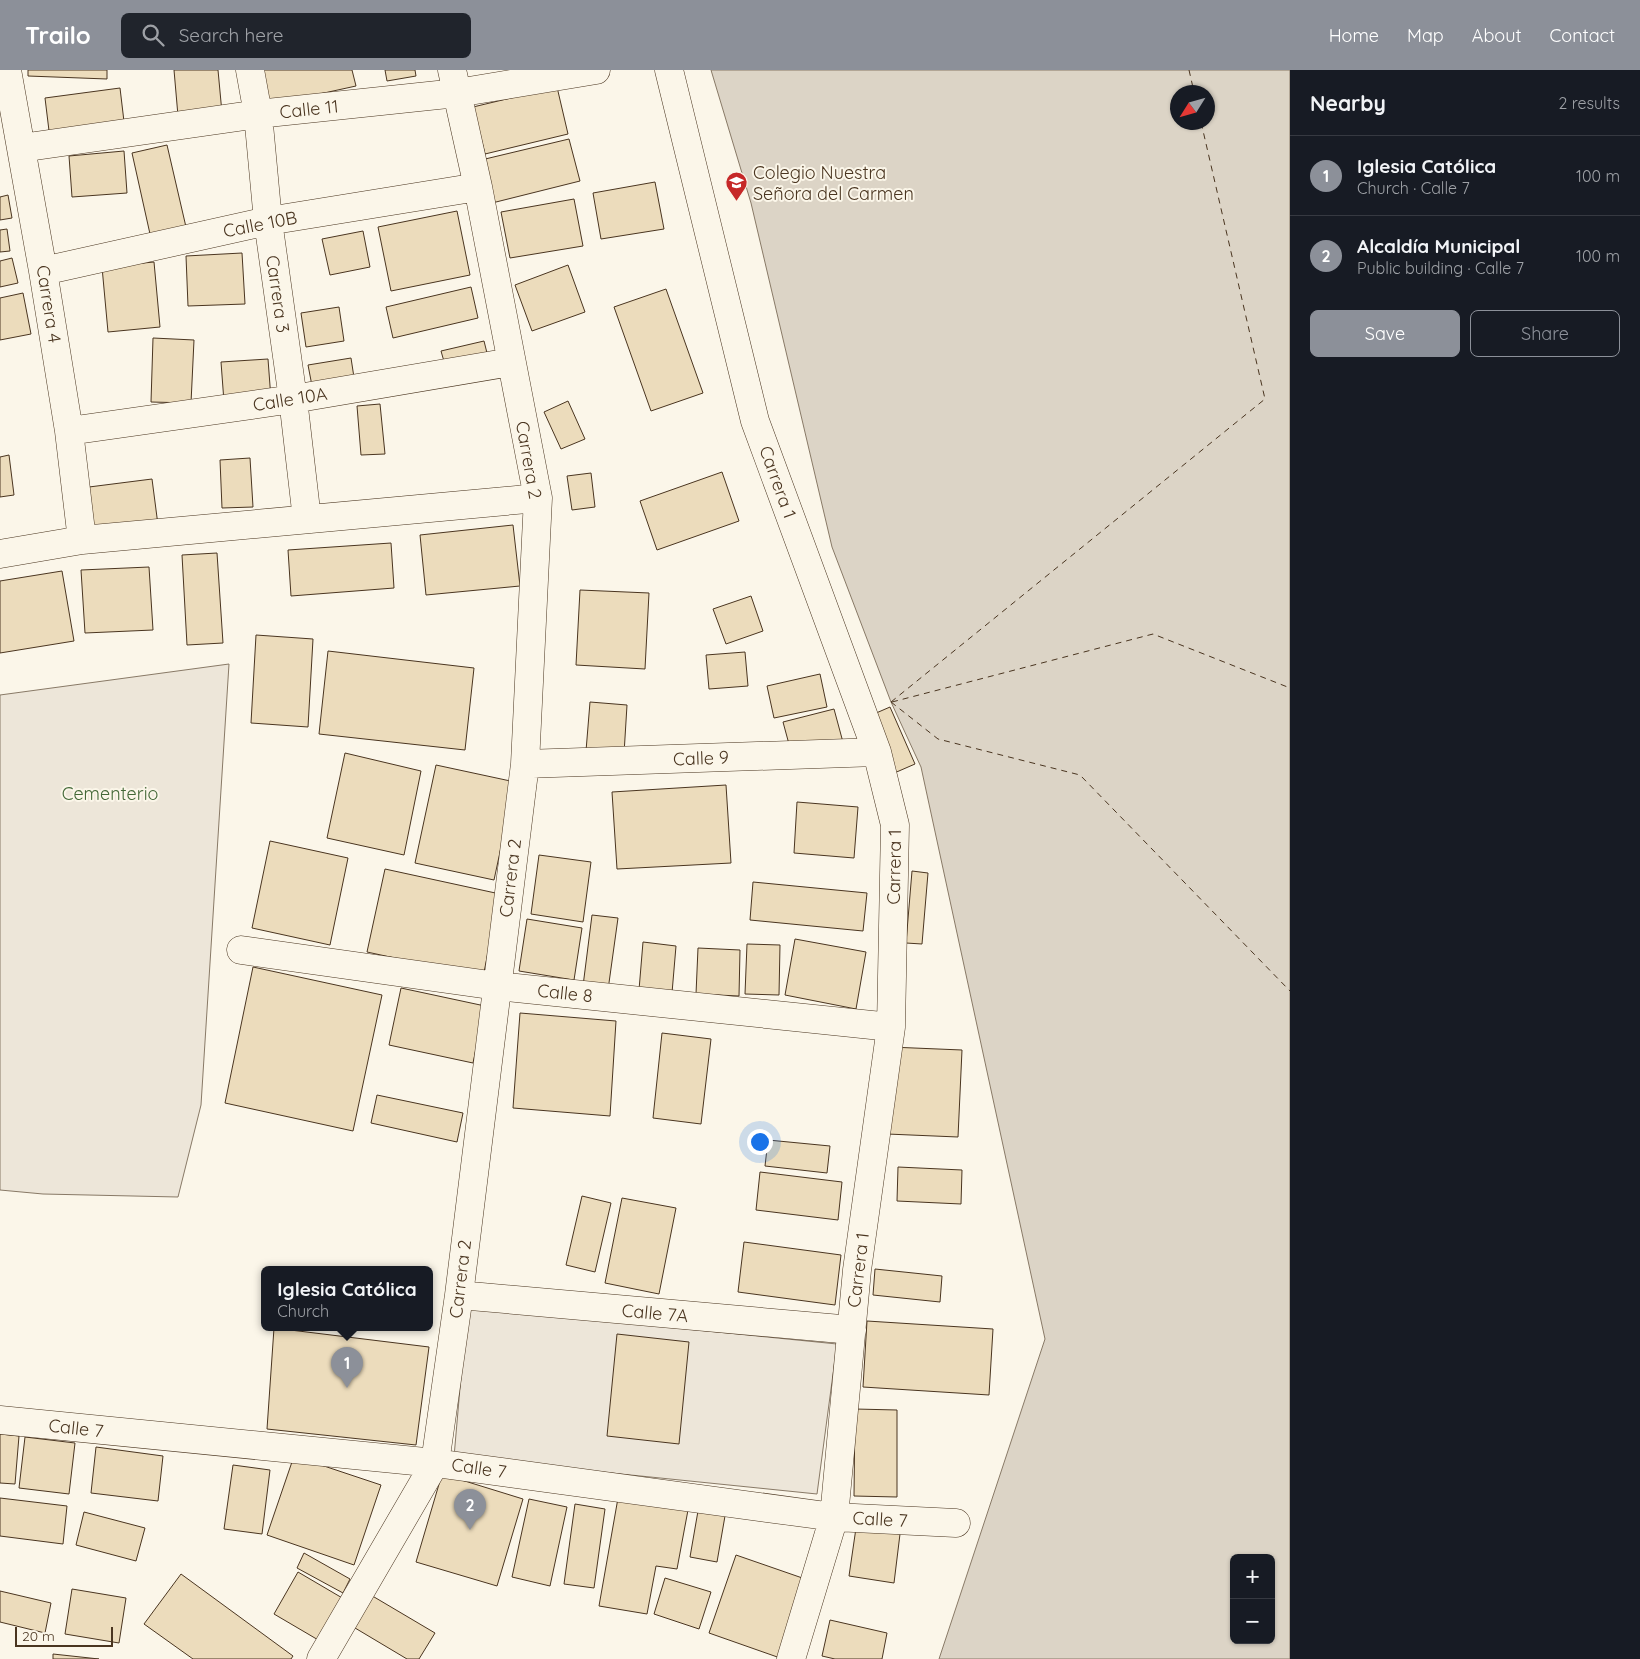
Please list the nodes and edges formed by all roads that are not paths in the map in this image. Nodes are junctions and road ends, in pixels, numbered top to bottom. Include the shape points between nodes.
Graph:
1 (7, 70) edge
2 (250, 70) edge
3 (596, 70) edge
4 (670, 70) edge
5 (455, 82) edge
6 (258, 114) junction
7 (21, 148) junction
8 (478, 188) junction
9 (268, 221) junction
10 (43, 271) junction
11 (511, 362) junction
12 (293, 399) junction
13 (69, 431) junction
14 (538, 498) junction
15 (307, 519) junction
16 (82, 540) junction
17 (0, 554) edge
18 (877, 752) junction
19 (525, 764) junction
20 (241, 950) dead end
21 (497, 986) junction
22 (891, 1027) junction
23 (458, 1295) junction
24 (852, 1330) junction
25 (0, 1420) edge
26 (436, 1462) junction
27 (834, 1517) junction
28 (956, 1523) dead end
29 (321, 1659) edge
30 (791, 1659) edge

1 - 7 street, Carrera 4
2 - 6 street, Carrera 3
3 - 5 street, Calle 11
4 - 18 street, Carrera 1 via 755,421
5 - 6 street, Calle 11
5 - 8 street, Carrera 2
6 - 7 street, Calle 11
6 - 9 street, Carrera 3
7 - 10 street, Carrera 4
8 - 9 street, Calle 10B
8 - 11 street, Carrera 2
9 - 10 street, Calle 10B
9 - 12 street, Carrera 3
10 - 13 street, Carrera 4
11 - 12 street, Calle 10A
11 - 14 street, Carrera 2
12 - 13 street, Calle 10A
12 - 15 street, Carrera 3
13 - 16 street, Carrera 4
14 - 15 street
14 - 19 street, Carrera 2
15 - 16 street
16 - 17 street
18 - 19 street, Calle 9
18 - 22 street, Carrera 1 via 895,826
19 - 21 street, Carrera 2
20 - 21 street, Calle 8
21 - 22 street, Calle 8
21 - 23 street, Carrera 2
22 - 24 street, Carrera 1 via 858,1260
23 - 24 street, Calle 7A
23 - 26 street, Carrera 2
24 - 27 street, Carrera 1
25 - 26 street, Calle 7
26 - 27 street, Calle 7
26 - 29 street, Carrera 2
27 - 28 street, Calle 7
27 - 30 street, Carrera 1

